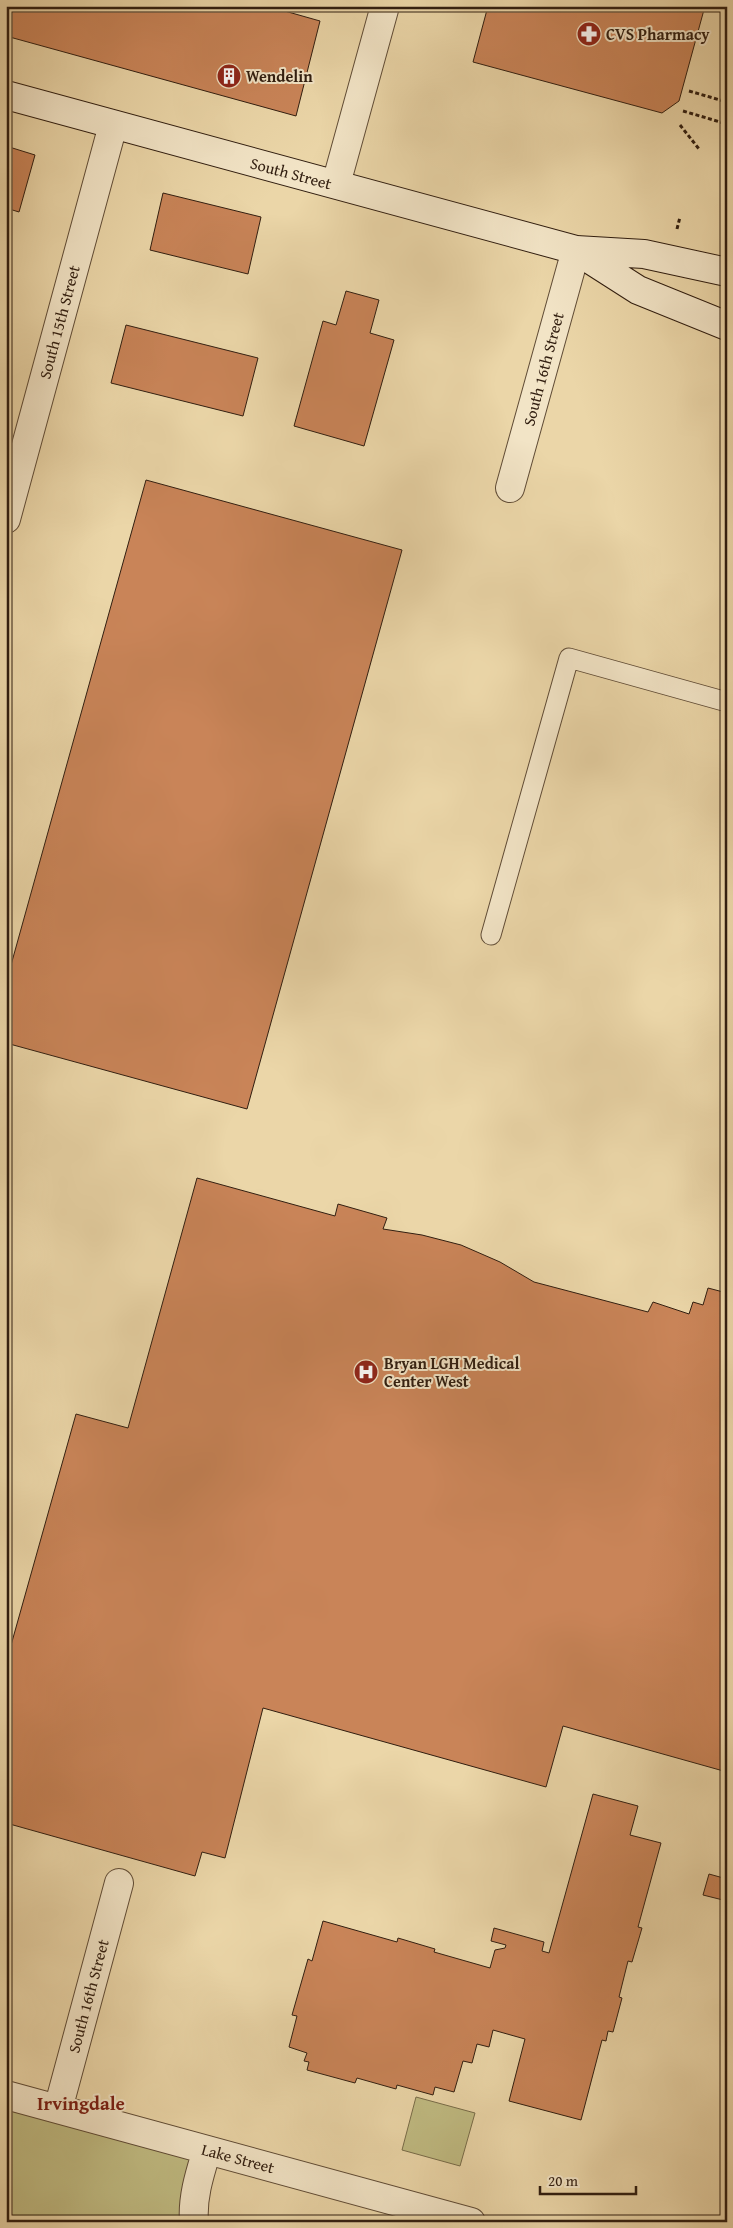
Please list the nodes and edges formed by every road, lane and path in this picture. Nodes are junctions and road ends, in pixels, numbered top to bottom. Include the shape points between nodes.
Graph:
1 (385, 6) edge
2 (689, 91) dead end
3 (6, 95) edge
4 (727, 102) edge
5 (683, 111) dead end
6 (727, 124) edge
7 (113, 125) junction
8 (680, 125) dead end
9 (699, 149) dead end
10 (336, 184) junction
11 (680, 217) dead end
12 (677, 228) dead end
13 (576, 250) junction
14 (727, 272) edge
15 (727, 326) edge
16 (510, 488) dead end
17 (6, 519) edge
18 (727, 702) edge
19 (491, 935) dead end
20 (119, 1883) dead end
21 (6, 2095) edge
22 (58, 2109) junction
23 (206, 2150) junction
24 (194, 2222) edge
25 (471, 2222) edge

1 - 10 street
2 - 4 path
3 - 7 street, South Street
5 - 6 path
7 - 10 street, South Street
7 - 17 street, South 15th Street
8 - 9 path
10 - 13 street, South Street
11 - 12 path
13 - 14 street, South Street via 644,254
13 - 15 street, South Street via 638,290
13 - 16 street, South 16th Street
18 - 19 lane via 569,658
20 - 22 street, South 16th Street
21 - 22 street, Lake Street
22 - 23 street, Lake Street
23 - 24 street via 194,2204
23 - 25 street, Lake Street

